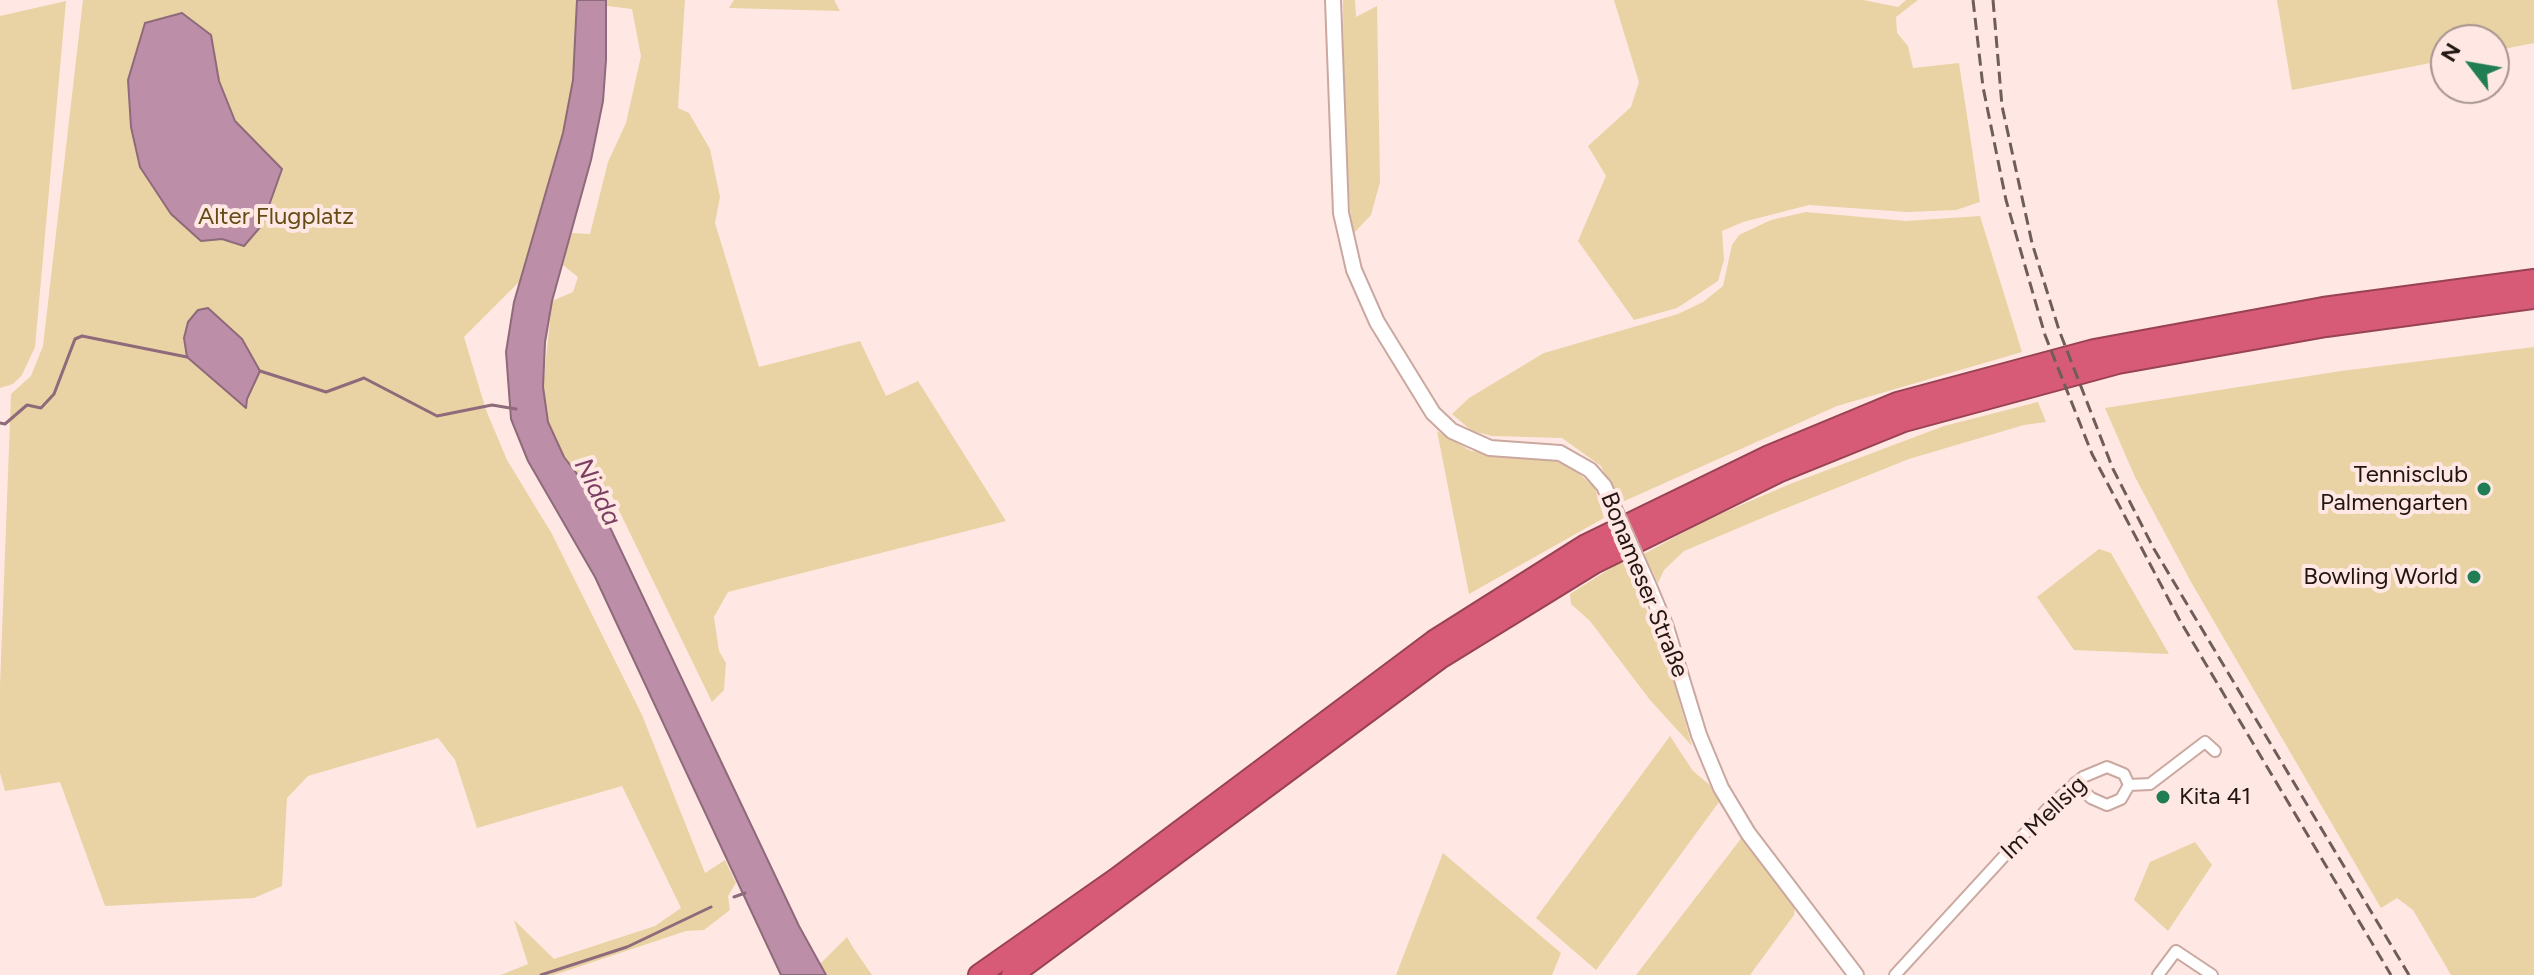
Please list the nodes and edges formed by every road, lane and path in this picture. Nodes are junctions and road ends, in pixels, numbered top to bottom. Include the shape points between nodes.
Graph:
1 (1333, 0) edge
2 (2534, 280) edge
3 (2534, 298) edge
4 (2215, 751) dead end
5 (2075, 783) junction
6 (2129, 785) junction
7 (979, 975) edge
8 (1012, 975) edge
9 (1856, 975) edge
10 (1895, 975) edge
11 (2158, 975) edge
12 (2212, 975) edge

1 - 9 street, Bonameser Straße, bridge via 1341,213 1354,270 1377,322 1446,427 1490,448 1560,453 1590,470 1604,486 1666,627 1721,788 1748,833
2 - 7 highway via 2323,308 2094,350 1897,403 1769,456 1597,539 1445,633
3 - 8 highway via 2326,326 2118,363 1904,421 1778,472 1594,563 1440,658
4 - 6 street via 2205,742 2150,784
5 - 6 street, Im Mellsig via 2107,767 2124,774
5 - 6 street via 2107,805 2121,799
5 - 10 street, Im Mellsig
11 - 12 street via 2176,951

